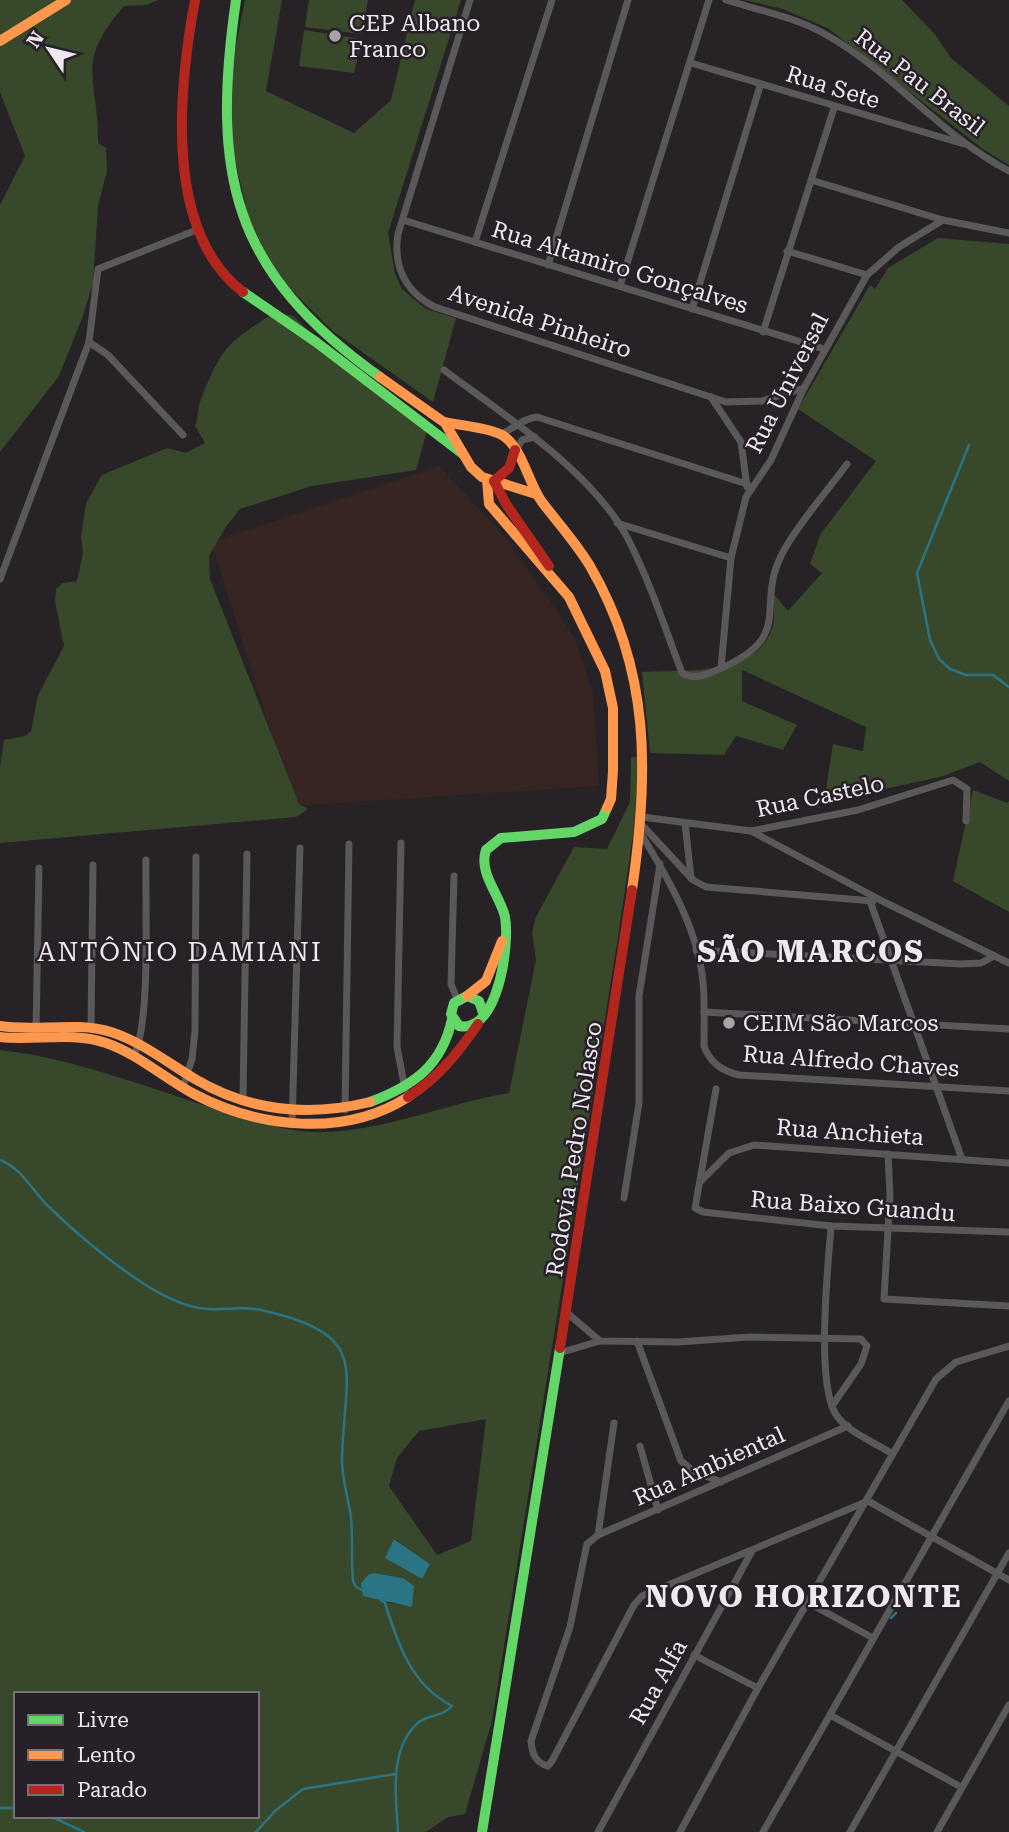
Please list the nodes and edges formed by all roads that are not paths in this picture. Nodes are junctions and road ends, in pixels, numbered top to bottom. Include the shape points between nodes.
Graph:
1 (66, 0) edge
2 (195, 0) edge
3 (237, 0) edge
4 (470, 0) edge
5 (552, 0) edge
6 (628, 0) edge
7 (709, 0) edge
8 (726, 0) edge
9 (0, 40) edge
10 (691, 64) junction
11 (760, 86) junction
12 (834, 108) junction
13 (964, 144) junction
14 (1009, 171) edge
15 (811, 180) junction
16 (404, 220) junction
17 (943, 220) junction
18 (200, 229) junction
19 (1009, 233) edge
20 (475, 242) junction
21 (787, 251) junction
22 (548, 265) junction
23 (867, 275) junction
24 (620, 286) junction
25 (692, 309) junction
26 (763, 332) junction
27 (89, 342) junction
28 (824, 349) junction
29 (444, 370) dead end
30 (804, 388) junction
31 (710, 397) junction
32 (445, 422) junction
33 (519, 426) junction
34 (484, 431) junction
35 (184, 435) dead end
36 (500, 435) junction
37 (535, 437) junction
38 (516, 450) junction
39 (467, 457) junction
40 (847, 464) dead end
41 (491, 480) junction
42 (747, 484) junction
43 (536, 495) junction
44 (746, 497) junction
45 (617, 523) junction
46 (731, 558) junction
47 (0, 579) edge
48 (721, 668) junction
49 (965, 821) dead end
50 (685, 823) junction
51 (642, 825) junction
52 (751, 831) junction
53 (401, 843) dead end
54 (349, 844) dead end
55 (300, 848) dead end
56 (247, 854) dead end
57 (196, 857) dead end
58 (146, 860) dead end
59 (660, 864) junction
60 (93, 865) dead end
61 (40, 869) dead end
62 (454, 876) dead end
63 (691, 878) junction
64 (870, 901) junction
65 (884, 902) junction
66 (506, 931) junction
67 (696, 950) junction
68 (994, 956) junction
69 (889, 960) junction
70 (1009, 963) edge
71 (462, 998) junction
72 (704, 1012) junction
73 (483, 1013) junction
74 (452, 1019) junction
75 (913, 1023) junction
76 (478, 1024) junction
77 (0, 1026) edge
78 (37, 1028) junction
79 (91, 1028) junction
80 (1009, 1029) edge
81 (0, 1037) edge
82 (34, 1039) junction
83 (140, 1043) junction
84 (134, 1055) junction
85 (187, 1073) junction
86 (937, 1086) junction
87 (183, 1087) junction
88 (404, 1088) junction
89 (716, 1089) dead end
90 (1009, 1091) edge
91 (243, 1099) junction
92 (409, 1100) junction
93 (345, 1110) junction
94 (293, 1111) junction
95 (292, 1125) junction
96 (888, 1154) junction
97 (962, 1159) junction
98 (1009, 1163) edge
99 (701, 1181) junction
100 (624, 1198) dead end
101 (831, 1226) junction
102 (888, 1229) junction
103 (1009, 1232) edge
104 (1009, 1306) edge
105 (566, 1312) junction
106 (824, 1337) junction
107 (600, 1341) junction
108 (638, 1341) junction
109 (1009, 1346) edge
110 (559, 1353) junction
111 (1009, 1401) edge
112 (832, 1406) junction
113 (614, 1423) dead end
114 (848, 1426) junction
115 (639, 1446) dead end
116 (891, 1453) junction
117 (721, 1482) junction
118 (868, 1501) junction
119 (659, 1510) junction
120 (598, 1535) junction
121 (933, 1537) junction
122 (752, 1550) junction
123 (1009, 1553) edge
124 (998, 1573) junction
125 (1009, 1580) edge
126 (807, 1602) junction
127 (873, 1639) junction
128 (695, 1655) junction
129 (758, 1688) junction
130 (1009, 1705) edge
131 (830, 1715) junction
132 (896, 1752) junction
133 (961, 1787) junction
134 (482, 1832) edge
135 (598, 1832) edge
136 (680, 1832) edge
137 (763, 1832) edge
138 (850, 1832) edge
139 (937, 1832) edge

1 - 9 main road
2 - 18 main road via 180,120
3 - 32 main road, Rodovia Pedro Nolasco via 224,86 223,134 230,179 250,235 272,275 305,315
4 - 16 street, Avenida Pinheiro
5 - 20 street
6 - 22 street
7 - 10 street
8 - 13 street, Rua Pau Brasil via 835,40
10 - 11 street, Rua Sete
10 - 24 street
11 - 12 street, Rua Sete
11 - 25 street
12 - 13 street, Rua Sete
12 - 15 street
13 - 14 street, Rua Pau Brasil
15 - 17 street
15 - 21 street
16 - 20 street, Rua Altamiro Gonçalves
16 - 31 street, Avenida Pinheiro via 397,242 400,271 410,288 428,303
17 - 19 street
17 - 23 street, Rua Universal via 899,247
18 - 27 street via 98,269
18 - 39 main road via 231,282
20 - 22 street, Rua Altamiro Gonçalves
21 - 23 street
21 - 26 street
22 - 24 street, Rua Altamiro Gonçalves
23 - 28 street, Rua Universal
24 - 25 street, Rua Altamiro Gonçalves
25 - 26 street, Rua Altamiro Gonçalves
26 - 28 street, Rua Altamiro Gonçalves
27 - 35 street via 108,355
27 - 47 street
28 - 30 street, Rua Universal
29 - 33 street
30 - 31 street, Avenida Pinheiro via 746,403
30 - 44 street, Rua Universal via 771,460
31 - 42 street via 741,442
32 - 34 main road, Rodovia Pedro Nolasco
32 - 39 main road, Rodovia Pedro Nolasco
33 - 36 street
33 - 37 street
33 - 42 street via 533,417 548,419
34 - 36 main road, Rodovia Pedro Nolasco
34 - 39 main road via 470,441
36 - 38 main road, Rodovia Pedro Nolasco
37 - 38 street via 522,440
37 - 45 street via 582,481
38 - 41 main road via 507,474
38 - 43 main road, Rodovia Pedro Nolasco
39 - 41 main road, Rodovia Pedro Nolasco via 477,474
40 - 48 street via 779,561 768,633 755,650
41 - 43 main road, Rodovia Pedro Nolasco
41 - 66 main road via 489,504 554,576 590,636 613,708 611,799 602,819 585,829 501,838 488,847 484,863 501,904
42 - 44 street
43 - 51 main road, Rodovia Pedro Nolasco via 589,564 622,633 640,704
44 - 46 street, Rua Universal
45 - 46 street
45 - 48 street via 649,584 681,673 695,677
46 - 48 street, Rua Universal
49 - 52 street, Rua Castelo via 967,789 953,780 867,808
50 - 51 street, Rua Castelo
50 - 52 street, Rua Castelo
50 - 63 street
51 - 59 street
51 - 63 street
51 - 105 main road, Rodovia Pedro Nolasco
52 - 65 street
53 - 88 street via 397,1047
54 - 93 street
55 - 94 street
56 - 91 street
57 - 85 street via 195,1031
58 - 83 street
59 - 67 street
59 - 100 street via 639,996 639,1103
60 - 79 street
61 - 78 street
62 - 71 street via 451,984
63 - 64 street via 715,889
64 - 65 street
64 - 69 street
65 - 68 street
66 - 71 main road via 485,981
66 - 73 main road via 503,964
67 - 69 street
67 - 72 street
68 - 69 street via 973,964
68 - 70 street
69 - 75 street
71 - 73 main road via 479,1001
71 - 74 main road via 452,1008
72 - 75 street
72 - 86 street, Rua Alfredo Chaves via 704,1046 718,1067 739,1074
73 - 76 main road
74 - 76 main road via 464,1028
74 - 88 main road via 444,1053
75 - 80 street
75 - 86 street
76 - 92 main road via 440,1076
77 - 78 main road
78 - 79 main road
78 - 82 street
79 - 83 main road
81 - 82 main road
82 - 84 main road via 93,1039
83 - 84 street
83 - 85 main road
84 - 87 main road
85 - 87 street
85 - 91 main road
86 - 90 street, Rua Alfredo Chaves
86 - 97 street
87 - 95 main road via 239,1112
88 - 92 street
88 - 93 main road
89 - 99 street
91 - 94 main road
92 - 95 main road via 347,1122
93 - 94 main road
94 - 95 street
96 - 97 street, Rua Anchieta
96 - 99 street, Rua Anchieta via 744,1146 729,1153
96 - 102 street
97 - 98 street, Rua Anchieta
99 - 101 street, Rua Baixo Guandu via 695,1208 718,1216
101 - 102 street, Rua Baixo Guandu
101 - 106 street
102 - 103 street, Rua Baixo Guandu
102 - 104 street via 884,1299
105 - 107 street
105 - 110 main road, Rodovia Pedro Nolasco
106 - 108 street
106 - 112 street
106 - 112 street via 858,1338 867,1346 861,1364
107 - 108 street
107 - 110 street
108 - 117 street via 681,1461
109 - 116 street via 949,1365
110 - 134 main road, Rodovia Pedro Nolasco
111 - 121 street
112 - 114 street
113 - 120 street
114 - 116 street
114 - 117 street, Rua Ambiental
115 - 119 street
116 - 118 street
117 - 119 street, Rua Ambiental
118 - 121 street
118 - 122 street
118 - 126 street
119 - 120 street, Rua Ambiental
120 - 122 street, Rua Ambiental via 587,1544 570,1627 531,1741 533,1755 548,1766 639,1599
121 - 124 street
121 - 127 street
122 - 128 street, Rua Alfa
123 - 124 street
124 - 125 street
124 - 132 street
126 - 127 street
126 - 129 street
127 - 131 street
128 - 129 street
128 - 135 street, Rua Alfa
129 - 136 street
130 - 133 street
131 - 132 street
131 - 137 street
132 - 133 street
132 - 138 street
133 - 139 street

